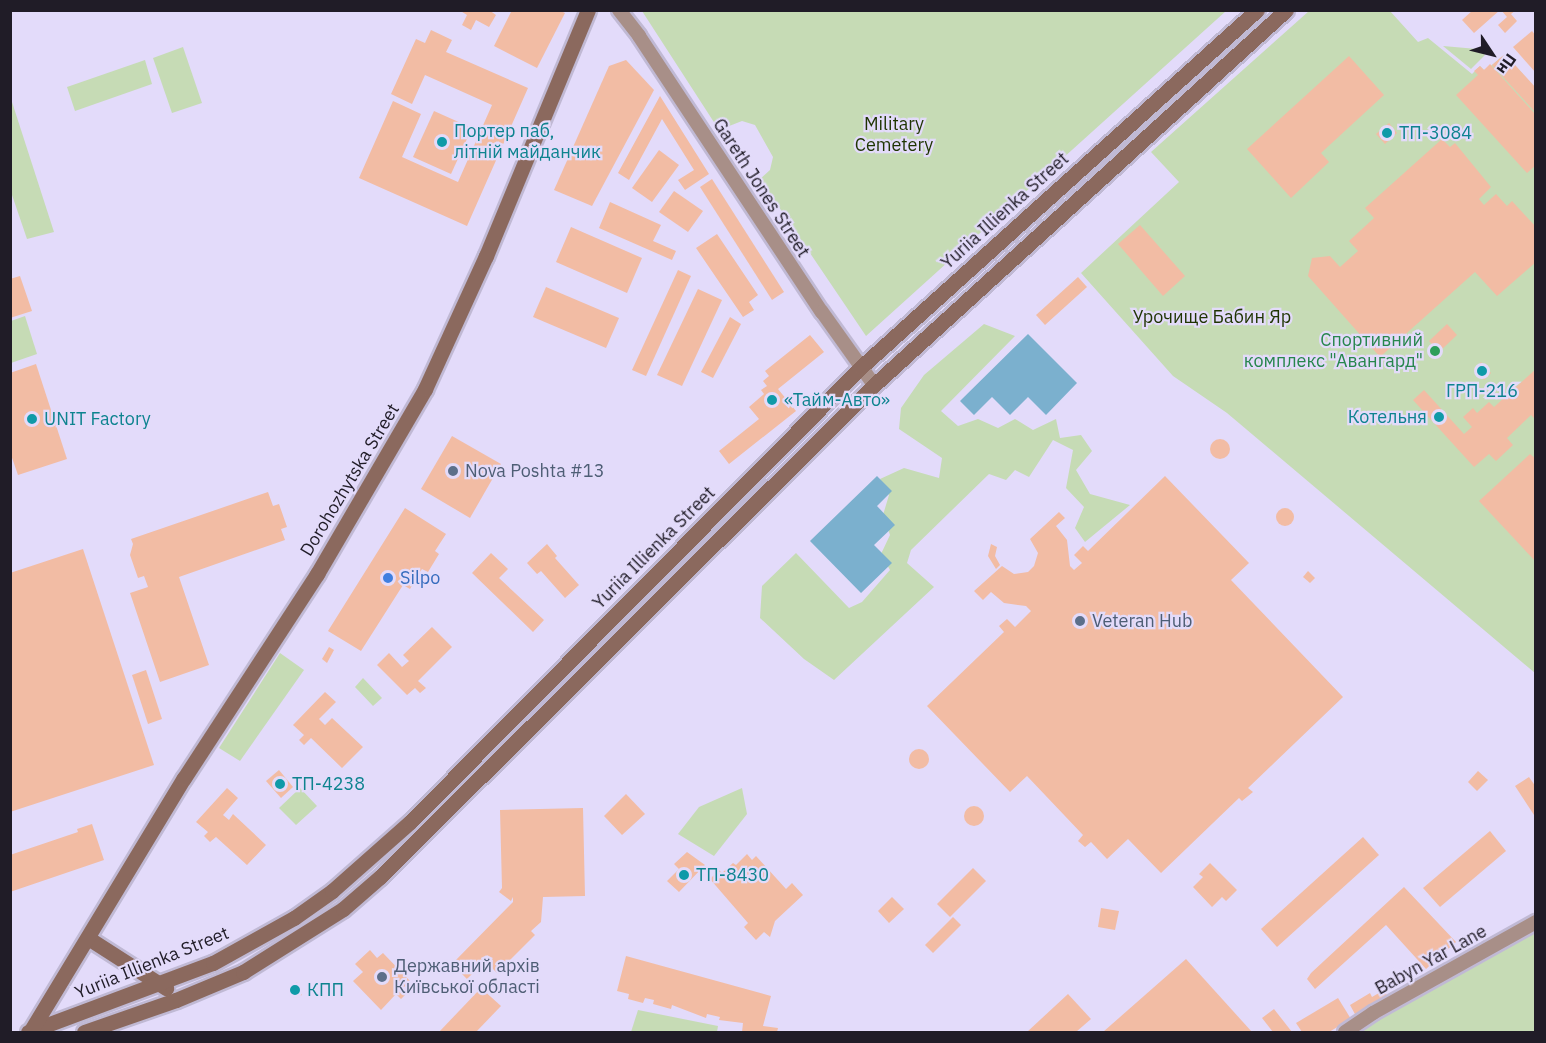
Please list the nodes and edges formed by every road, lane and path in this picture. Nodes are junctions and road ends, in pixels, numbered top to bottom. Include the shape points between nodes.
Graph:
1 (588, 10) edge
2 (619, 10) edge
3 (1257, 10) edge
4 (1286, 10) edge
5 (861, 367) junction
6 (874, 385) junction
7 (1536, 922) edge
8 (88, 938) junction
9 (162, 983) junction
10 (176, 1000) junction
11 (29, 1032) edge
12 (84, 1032) edge
13 (1345, 1032) edge

1 - 8 main road, Dorohozhytska Street via 426,389 317,574 184,778
2 - 5 street, Gareth Jones Street
3 - 5 main road, Yuriia Illienka Street
4 - 6 main road
5 - 6 street, Gareth Jones Street
5 - 9 main road, Yuriia Illienka Street via 369,860 294,918 255,942
6 - 10 main road via 380,877 343,909 285,947 243,972
7 - 13 street, Babyn Yar Lane
8 - 9 main road
8 - 11 main road, Dorohozhytska Street
9 - 10 main road
9 - 11 main road, Yuriia Illienka Street
10 - 12 main road

